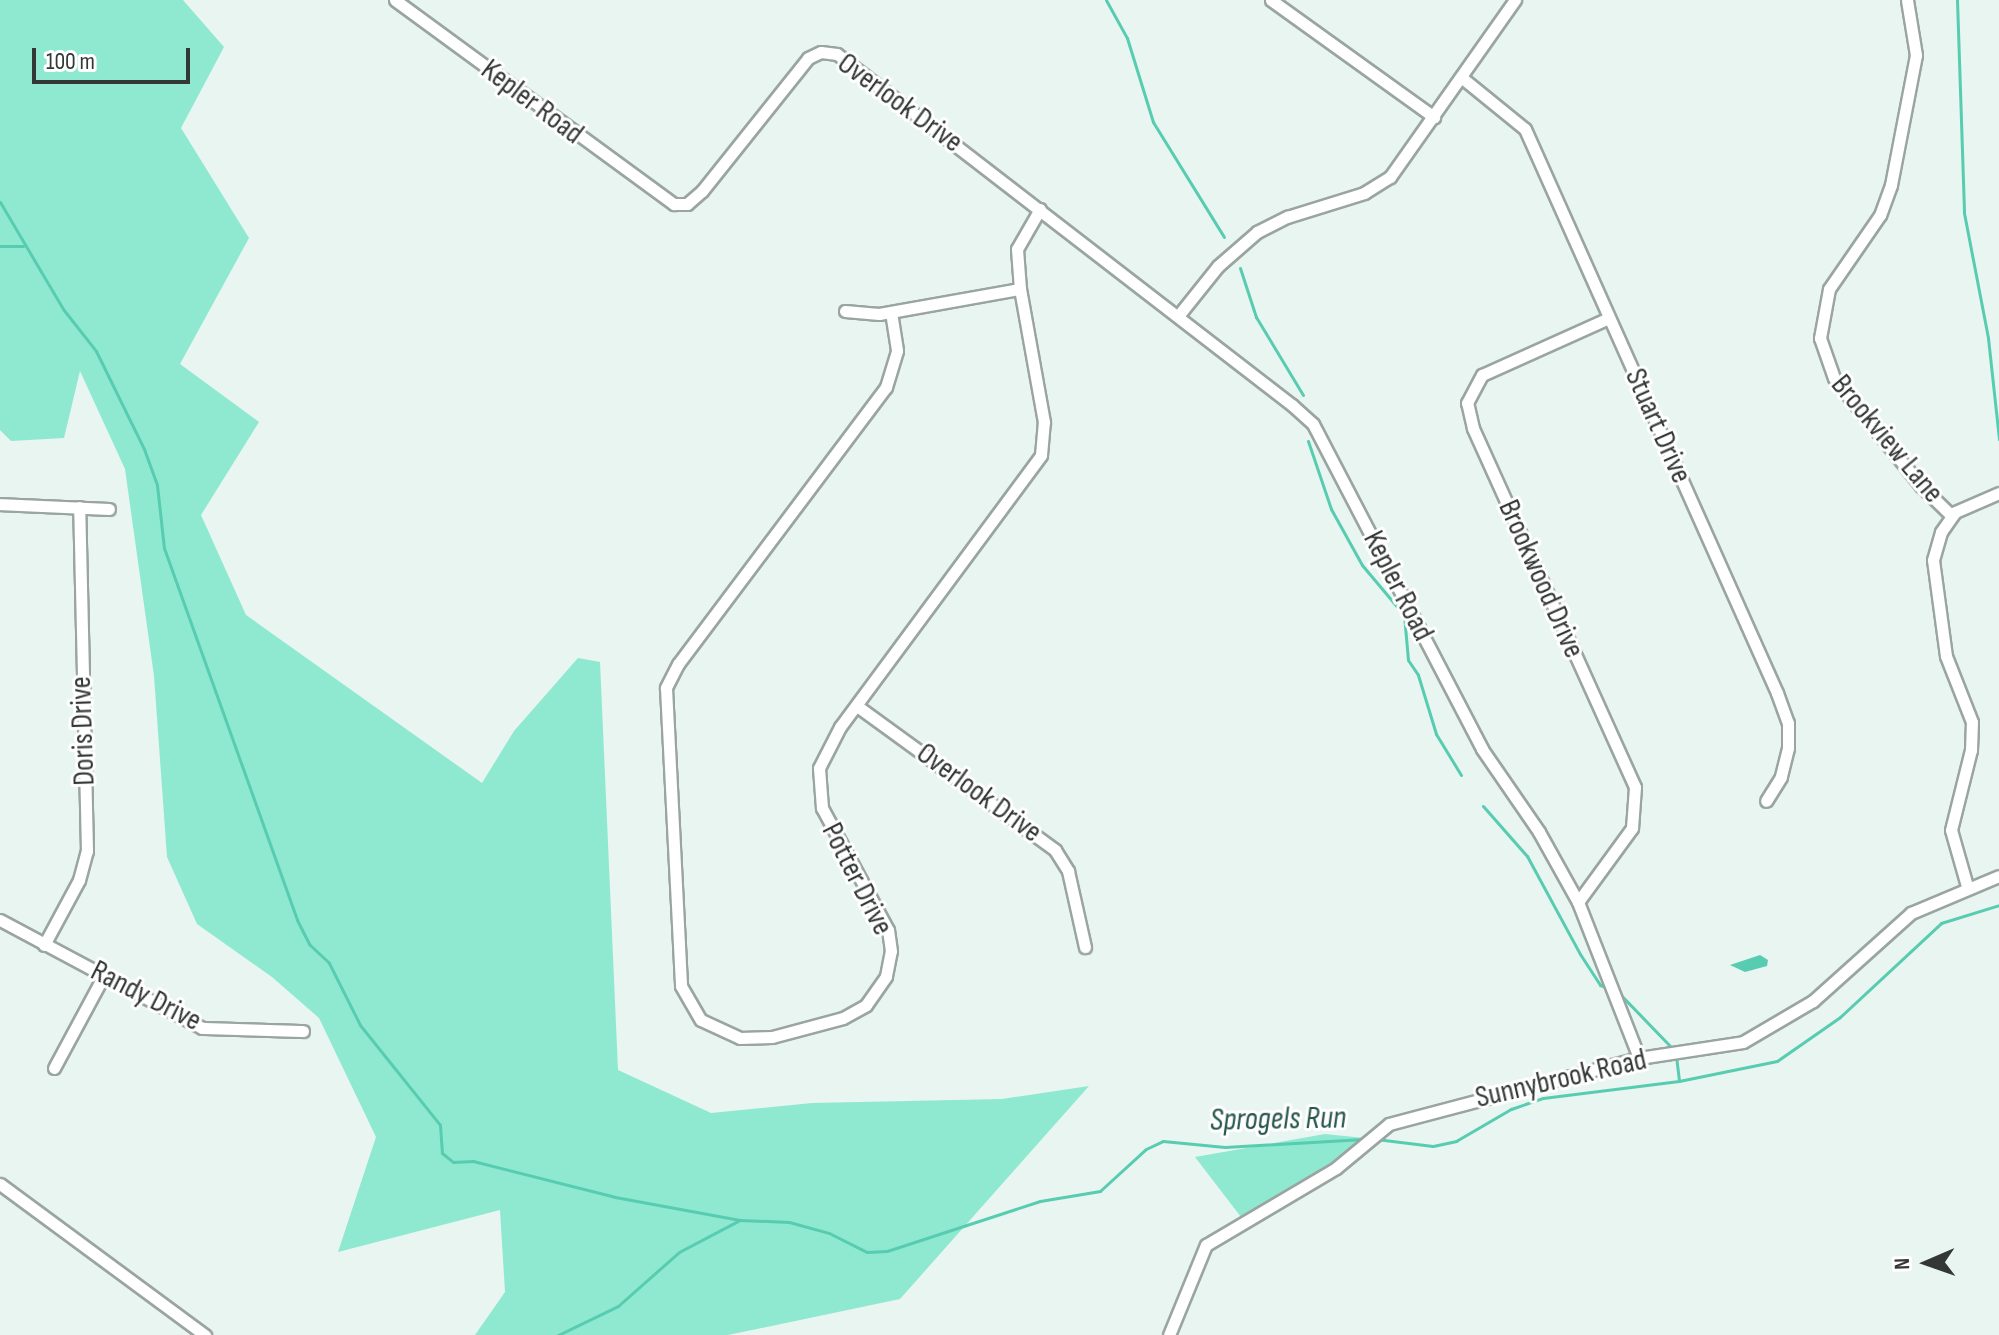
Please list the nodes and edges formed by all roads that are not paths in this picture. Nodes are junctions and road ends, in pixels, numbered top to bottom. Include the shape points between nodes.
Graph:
1 (395, 0) edge
2 (1271, 0) edge
3 (1515, 0) edge
4 (1907, 0) edge
5 (1461, 77) junction
6 (1434, 117) junction
7 (669, 203) joint
8 (1040, 209) junction
9 (1020, 289) junction
10 (845, 311) dead end
11 (891, 312) junction
12 (1178, 316) junction
13 (1609, 318) junction
14 (1999, 493) edge
15 (0, 504) edge
16 (79, 507) junction
17 (109, 509) dead end
18 (1952, 516) junction
19 (857, 706) junction
20 (1766, 801) dead end
21 (1999, 876) edge
22 (1967, 886) junction
23 (1578, 902) junction
24 (0, 920) edge
25 (44, 945) junction
26 (1085, 947) dead end
27 (104, 975) junction
28 (303, 1031) dead end
29 (1639, 1058) junction
30 (54, 1068) dead end
31 (0, 1184) edge
32 (205, 1335) edge
33 (1169, 1335) edge

1 - 7 street, Kepler Road
2 - 6 street
3 - 5 street
4 - 18 street, Brookview Lane via 1916,55 1891,185 1880,215 1829,289 1820,338 1834,378 1921,486
5 - 6 street
5 - 13 street, Stuart Drive via 1525,129
6 - 12 street via 1386,181 1257,232 1218,266
7 - 8 street, Overlook Drive via 687,204 702,191 797,69 815,53 827,52 869,77
8 - 9 street, Potter Drive via 1017,249
8 - 12 street, Kepler Road
9 - 11 street
9 - 19 street, Potter Drive via 1044,422 1041,455
10 - 11 street
11 - 19 street, Potter Drive via 897,351 886,387 678,664 666,688 679,976 688,1003 720,1033 762,1038 843,1018 866,1005 886,976 891,951 886,924 819,796 823,754
12 - 23 street, Kepler Road via 1313,424 1482,749 1539,832
13 - 20 street, Stuart Drive via 1786,714 1786,762
13 - 23 street, Brookwood Drive via 1482,375 1467,403 1473,428 1635,787 1632,828
14 - 18 street via 1976,499
15 - 16 street
16 - 17 street
16 - 25 street, Doris Drive via 87,851 79,880
18 - 22 street via 1933,560 1946,656 1972,722 1971,750 1951,830
19 - 26 street, Overlook Drive via 1055,850 1068,871
21 - 22 street, Sunnybrook Road
22 - 29 street, Sunnybrook Road via 1911,913 1781,1024 1728,1047
23 - 29 street, Kepler Road
24 - 25 street, Randy Drive
25 - 27 street, Randy Drive
27 - 28 street, Randy Drive via 202,1028
27 - 30 street
29 - 33 street, Sunnybrook Road via 1413,1115 1379,1130 1306,1188 1206,1245
31 - 32 street

